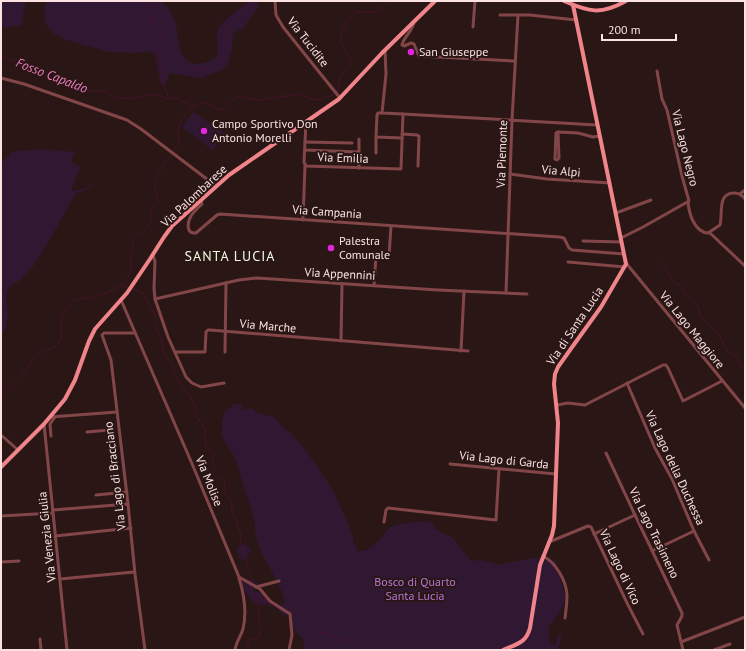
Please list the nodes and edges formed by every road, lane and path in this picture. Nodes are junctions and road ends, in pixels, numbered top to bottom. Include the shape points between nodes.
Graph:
1 (275, 1) edge
2 (435, 1) edge
3 (475, 1) edge
4 (564, 1) edge
5 (626, 1) edge
6 (573, 5) junction
7 (500, 15) dead end
8 (518, 15) junction
9 (576, 20) junction
10 (414, 21) junction
11 (473, 27) dead end
12 (385, 50) junction
13 (515, 61) junction
14 (657, 71) dead end
15 (1, 78) edge
16 (339, 96) junction
17 (382, 113) junction
18 (403, 114) junction
19 (512, 120) junction
20 (306, 122) junction
21 (597, 125) junction
22 (558, 132) junction
23 (402, 136) junction
24 (600, 136) junction
25 (376, 137) junction
26 (359, 139) dead end
27 (306, 142) junction
28 (352, 143) dead end
29 (305, 150) junction
30 (359, 152) junction
31 (376, 153) dead end
32 (305, 166) junction
33 (418, 166) dead end
34 (359, 168) junction
35 (510, 174) junction
36 (610, 183) junction
37 (216, 186) junction
38 (745, 190) edge
39 (740, 194) junction
40 (745, 199) edge
41 (201, 200) junction
42 (651, 200) dead end
43 (688, 202) junction
44 (616, 213) junction
45 (304, 220) junction
46 (391, 226) junction
47 (710, 233) junction
48 (508, 234) junction
49 (621, 240) junction
50 (583, 241) dead end
51 (624, 254) junction
52 (153, 255) junction
53 (148, 262) junction
54 (568, 262) dead end
55 (626, 265) junction
56 (745, 266) edge
57 (155, 267) junction
58 (226, 283) junction
59 (342, 284) junction
60 (374, 285) junction
61 (464, 291) junction
62 (506, 293) junction
63 (526, 294) dead end
64 (155, 299) junction
65 (121, 300) junction
66 (224, 331) junction
67 (135, 333) junction
68 (341, 341) junction
69 (461, 351) junction
70 (468, 351) dead end
71 (176, 352) junction
72 (225, 352) dead end
73 (722, 381) junction
74 (224, 382) dead end
75 (627, 383) junction
76 (557, 405) junction
77 (745, 408) edge
78 (117, 412) junction
79 (50, 417) junction
80 (55, 417) junction
81 (44, 424) junction
82 (109, 430) dead end
83 (87, 432) dead end
84 (1, 435) edge
85 (51, 436) dead end
86 (18, 450) junction
87 (606, 453) dead end
88 (450, 464) dead end
89 (1, 466) edge
90 (499, 469) junction
91 (556, 474) junction
92 (127, 492) junction
93 (96, 495) dead end
94 (128, 504) junction
95 (53, 512) junction
96 (635, 515) junction
97 (1, 516) edge
98 (384, 522) dead end
99 (130, 528) junction
100 (694, 531) junction
101 (594, 534) junction
102 (55, 536) junction
103 (548, 543) junction
104 (652, 552) junction
105 (543, 556) junction
106 (709, 560) dead end
107 (19, 561) dead end
108 (1, 562) edge
109 (134, 572) junction
110 (239, 577) junction
111 (60, 579) junction
112 (279, 581) dead end
113 (256, 587) junction
114 (745, 617) edge
115 (565, 618) dead end
116 (643, 634) dead end
117 (40, 639) dead end
118 (681, 642) junction
119 (730, 644) dead end
120 (41, 650) edge
121 (66, 650) edge
122 (145, 650) edge
123 (235, 650) edge
124 (289, 650) edge
125 (503, 650) edge
126 (683, 650) edge
127 (714, 650) edge

1 - 16 street, Via Tucidite via 276,15 283,27
2 - 10 main road, Via Palombarese
3 - 11 street
4 - 6 main road
5 - 6 main road via 601,11
6 - 9 main road
7 - 8 street
8 - 9 street
8 - 13 street, Via Piemonte
9 - 21 main road
10 - 12 main road, Via Palombarese
10 - 13 street via 402,45 414,44 419,56
12 - 16 main road, Via Palombarese
12 - 17 street
13 - 19 street, Via Piemonte
14 - 43 street, Via Lago Negro
15 - 37 street via 121,117 141,129
16 - 20 main road, Via Palombarese
17 - 18 street
17 - 25 street via 377,115
18 - 19 street
18 - 23 street
19 - 21 street
19 - 35 street, Via Piemonte
20 - 27 street, Via Emilia
20 - 37 main road, Via Palombarese
21 - 24 main road
22 - 22 street via 559,158 557,160 555,135
22 - 24 street
23 - 25 street
23 - 33 street via 419,136
23 - 34 street, Via Emilia via 401,169
24 - 36 main road
25 - 31 street
26 - 30 street
27 - 28 street
27 - 29 street, Via Emilia
29 - 30 street
29 - 32 street, Via Emilia
30 - 34 street
32 - 34 street, Via Emilia
32 - 45 street
35 - 36 street, Via Alpi
35 - 48 street, Via Piemonte
36 - 44 main road
37 - 41 main road, Via Palombarese
38 - 39 street
39 - 40 street
39 - 47 street via 730,194 723,199 720,225
41 - 45 street, Via Campania via 202,204 190,218 188,230 193,233 219,214
41 - 52 main road, Via Palombarese via 168,231
42 - 44 street
43 - 47 street via 690,215 695,224 703,232
43 - 49 street, Via Lago Negro
44 - 49 main road
45 - 46 street, Via Campania
46 - 48 street, Via Campania
46 - 60 street via 389,256 376,256
47 - 56 street
48 - 51 street, Via Campania via 561,237 572,250
48 - 62 street, Via Piemonte
49 - 50 street
49 - 51 main road
51 - 55 main road
52 - 53 main road, Via Palombarese
52 - 57 street
53 - 57 street
53 - 65 main road, Via Palombarese
54 - 55 street
55 - 73 street, Via Lago Maggiore
55 - 76 main road, Via di Santa Lucia via 599,310 557,369 554,378
57 - 64 street
58 - 59 street, Via Appennini via 257,277
58 - 64 street, Via Appennini
58 - 66 street
59 - 60 street, Via Appennini
59 - 68 street
60 - 61 street, Via Appennini
61 - 62 street, Via Appennini
61 - 69 street
62 - 63 street, Via Appennini
64 - 71 street
65 - 67 street, Via Molise
65 - 79 main road, Via Palombarese via 93,331 70,390
66 - 68 street, Via Marche
66 - 71 street, Via Marche via 207,331 205,352
66 - 72 street
67 - 78 street, Via Lago di Bracciano via 102,334 111,357
67 - 110 street, Via Molise
68 - 69 street, Via Marche
69 - 70 street, Via Marche
71 - 74 street via 186,377 195,385 204,387
73 - 75 street via 683,401 666,365
73 - 77 street, Via Lago Maggiore
75 - 76 street via 585,405
75 - 100 street, Via Lago della Duchessa via 654,448 672,479
76 - 91 main road, Via di Santa Lucia
78 - 80 street
78 - 92 street, Via Lago di Bracciano
79 - 80 street
79 - 81 main road, Via Palombarese
80 - 85 street via 50,424
81 - 86 main road, Via Palombarese
81 - 95 street, Via Venezia Giulia
82 - 83 street
84 - 86 street
86 - 89 main road, Via Palombarese
87 - 96 street, Via Lago Trasimeno
88 - 90 street, Via Lago di Garda
90 - 91 street, Via Lago di Garda
90 - 98 street via 496,520 388,508
91 - 103 main road, Via di Santa Lucia via 553,528
92 - 93 street
92 - 94 street, Via Lago di Bracciano
94 - 95 street
94 - 99 street, Via Lago di Bracciano
95 - 97 street
95 - 102 street, Via Venezia Giulia
96 - 101 street
96 - 104 street, Via Lago Trasimeno
99 - 102 street
99 - 109 street, Via Lago di Bracciano
100 - 104 street
100 - 106 street, Via Lago della Duchessa
101 - 103 street, Via Lago di Vico via 588,526
101 - 116 street, Via Lago di Vico
102 - 111 street, Via Venezia Giulia
103 - 105 main road, Via di Santa Lucia
104 - 118 street, Via Lago Trasimeno via 682,613 677,625
105 - 115 street via 553,564 564,583 567,595
105 - 125 main road, Via di Santa Lucia via 528,636
107 - 108 street
109 - 111 street
109 - 122 street, Via Lago di Bracciano
110 - 113 street
110 - 123 street, Via Molise via 245,603 243,629
111 - 121 street, Via Venezia Giulia
112 - 113 street
113 - 124 street via 270,601 290,614 292,633
114 - 118 street
117 - 120 street
118 - 126 street, Via Lago Trasimeno
119 - 127 street

